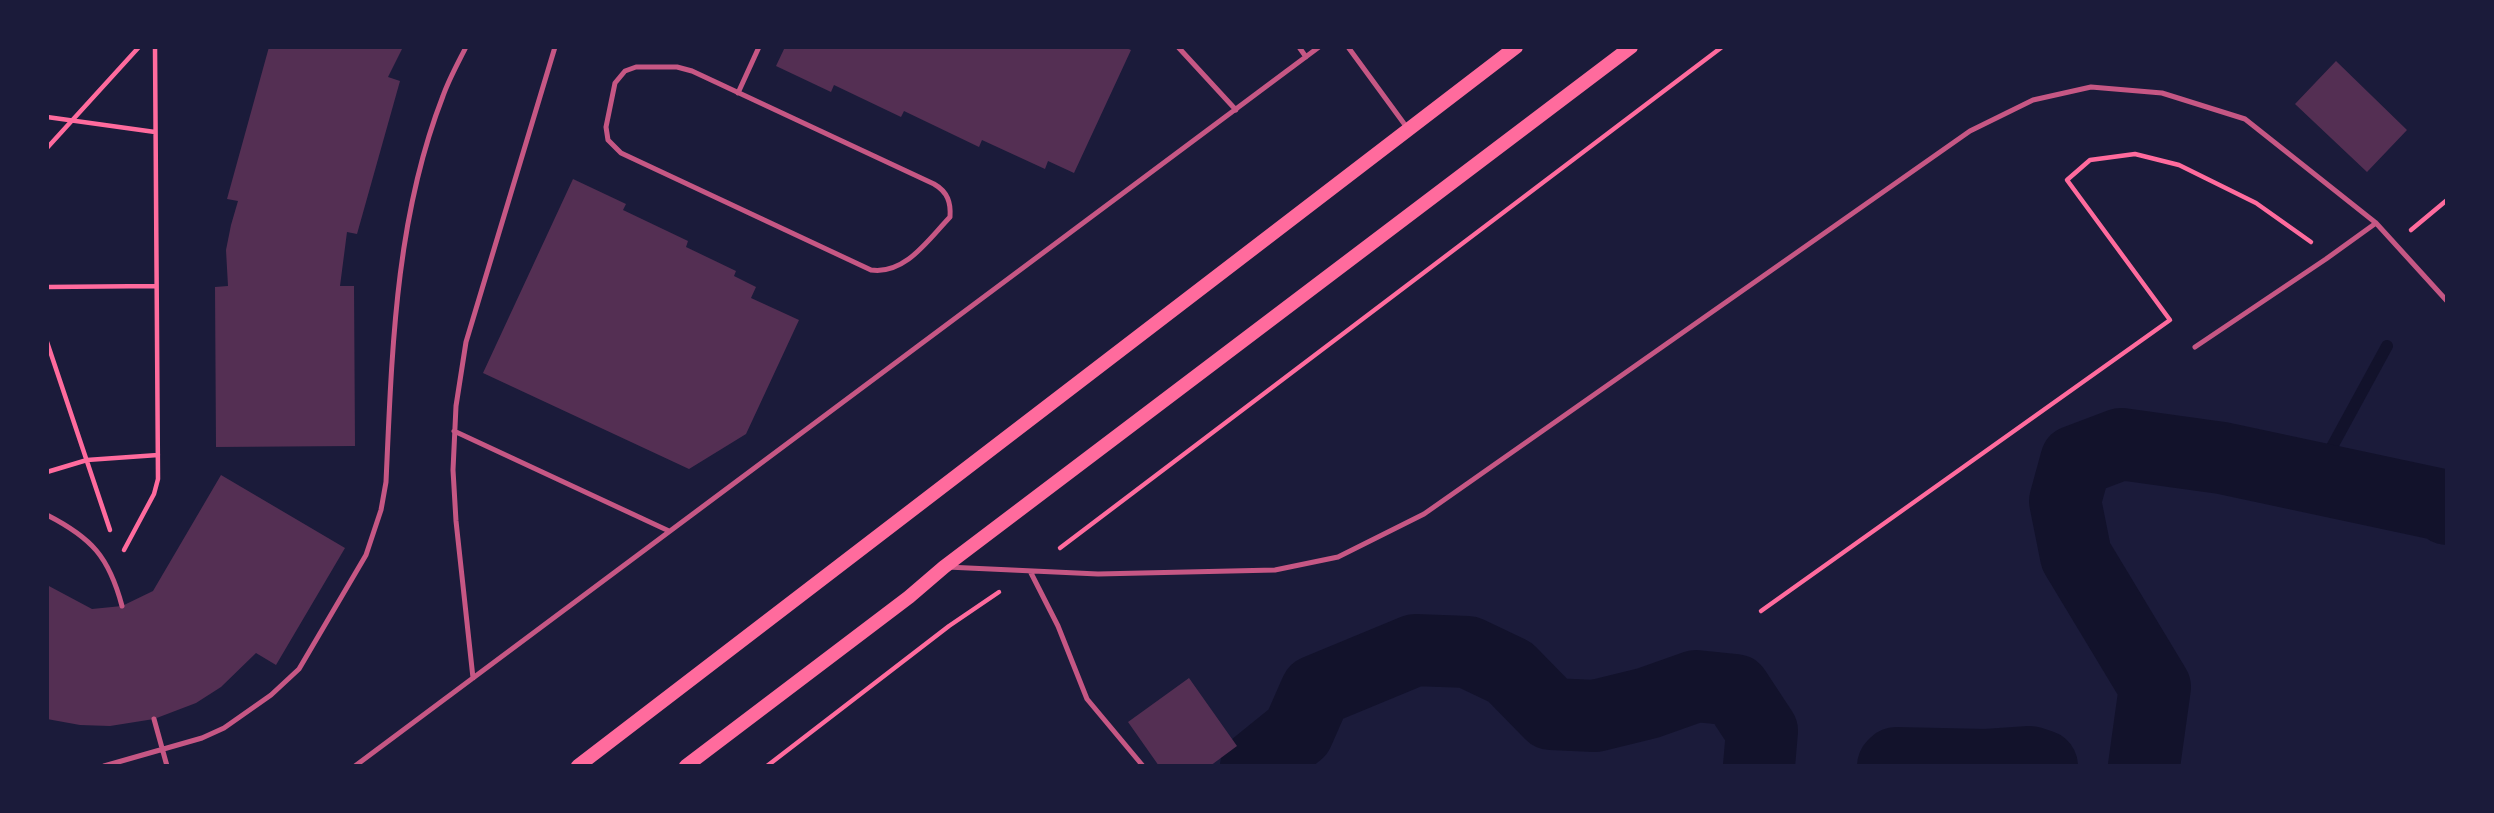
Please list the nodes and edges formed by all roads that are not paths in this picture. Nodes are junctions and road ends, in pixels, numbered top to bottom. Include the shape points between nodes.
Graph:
1 (466, 47) edge
2 (555, 47) edge
3 (759, 47) edge
4 (1178, 47) edge
5 (1299, 47) edge
6 (1319, 47) edge
7 (1348, 47) edge
8 (1516, 47) edge
9 (1631, 47) edge
10 (1306, 57) junction
11 (738, 93) junction
12 (1236, 110) junction
13 (1408, 129) junction
14 (2376, 223) junction
15 (2447, 301) edge
16 (2195, 347) dead end
17 (454, 431) junction
18 (47, 515) edge
19 (670, 531) junction
20 (944, 567) junction
21 (1030, 571) junction
22 (122, 606) dead end
23 (473, 678) junction
24 (154, 719) dead end
25 (162, 750) junction
26 (104, 766) edge
27 (167, 766) edge
28 (355, 766) edge
29 (578, 766) edge
30 (686, 766) edge
31 (1143, 766) edge

1 - 25 lane via 443,94 406,227 386,482 382,510 366,555 299,669 224,728
2 - 17 lane via 466,342
3 - 11 lane
4 - 12 lane
5 - 10 lane
6 - 10 lane
7 - 13 lane
8 - 13 main road
9 - 20 main road
10 - 12 lane
11 - 11 lane via 941,188 948,198 950,217 902,265 890,271 871,270 621,153 608,140 606,127 615,83 636,67 685,69
12 - 19 lane
13 - 29 main road
14 - 15 lane
14 - 16 lane
14 - 21 lane via 2245,119 2162,93 2091,87 2033,100 1970,131 1424,513 1338,557 1275,569 1098,574
17 - 19 lane
17 - 23 lane via 456,521
18 - 22 lane via 92,545 112,572
19 - 23 lane
20 - 21 lane
20 - 30 main road
21 - 31 lane via 1087,699
23 - 28 lane
24 - 25 lane
25 - 26 lane
25 - 27 lane

